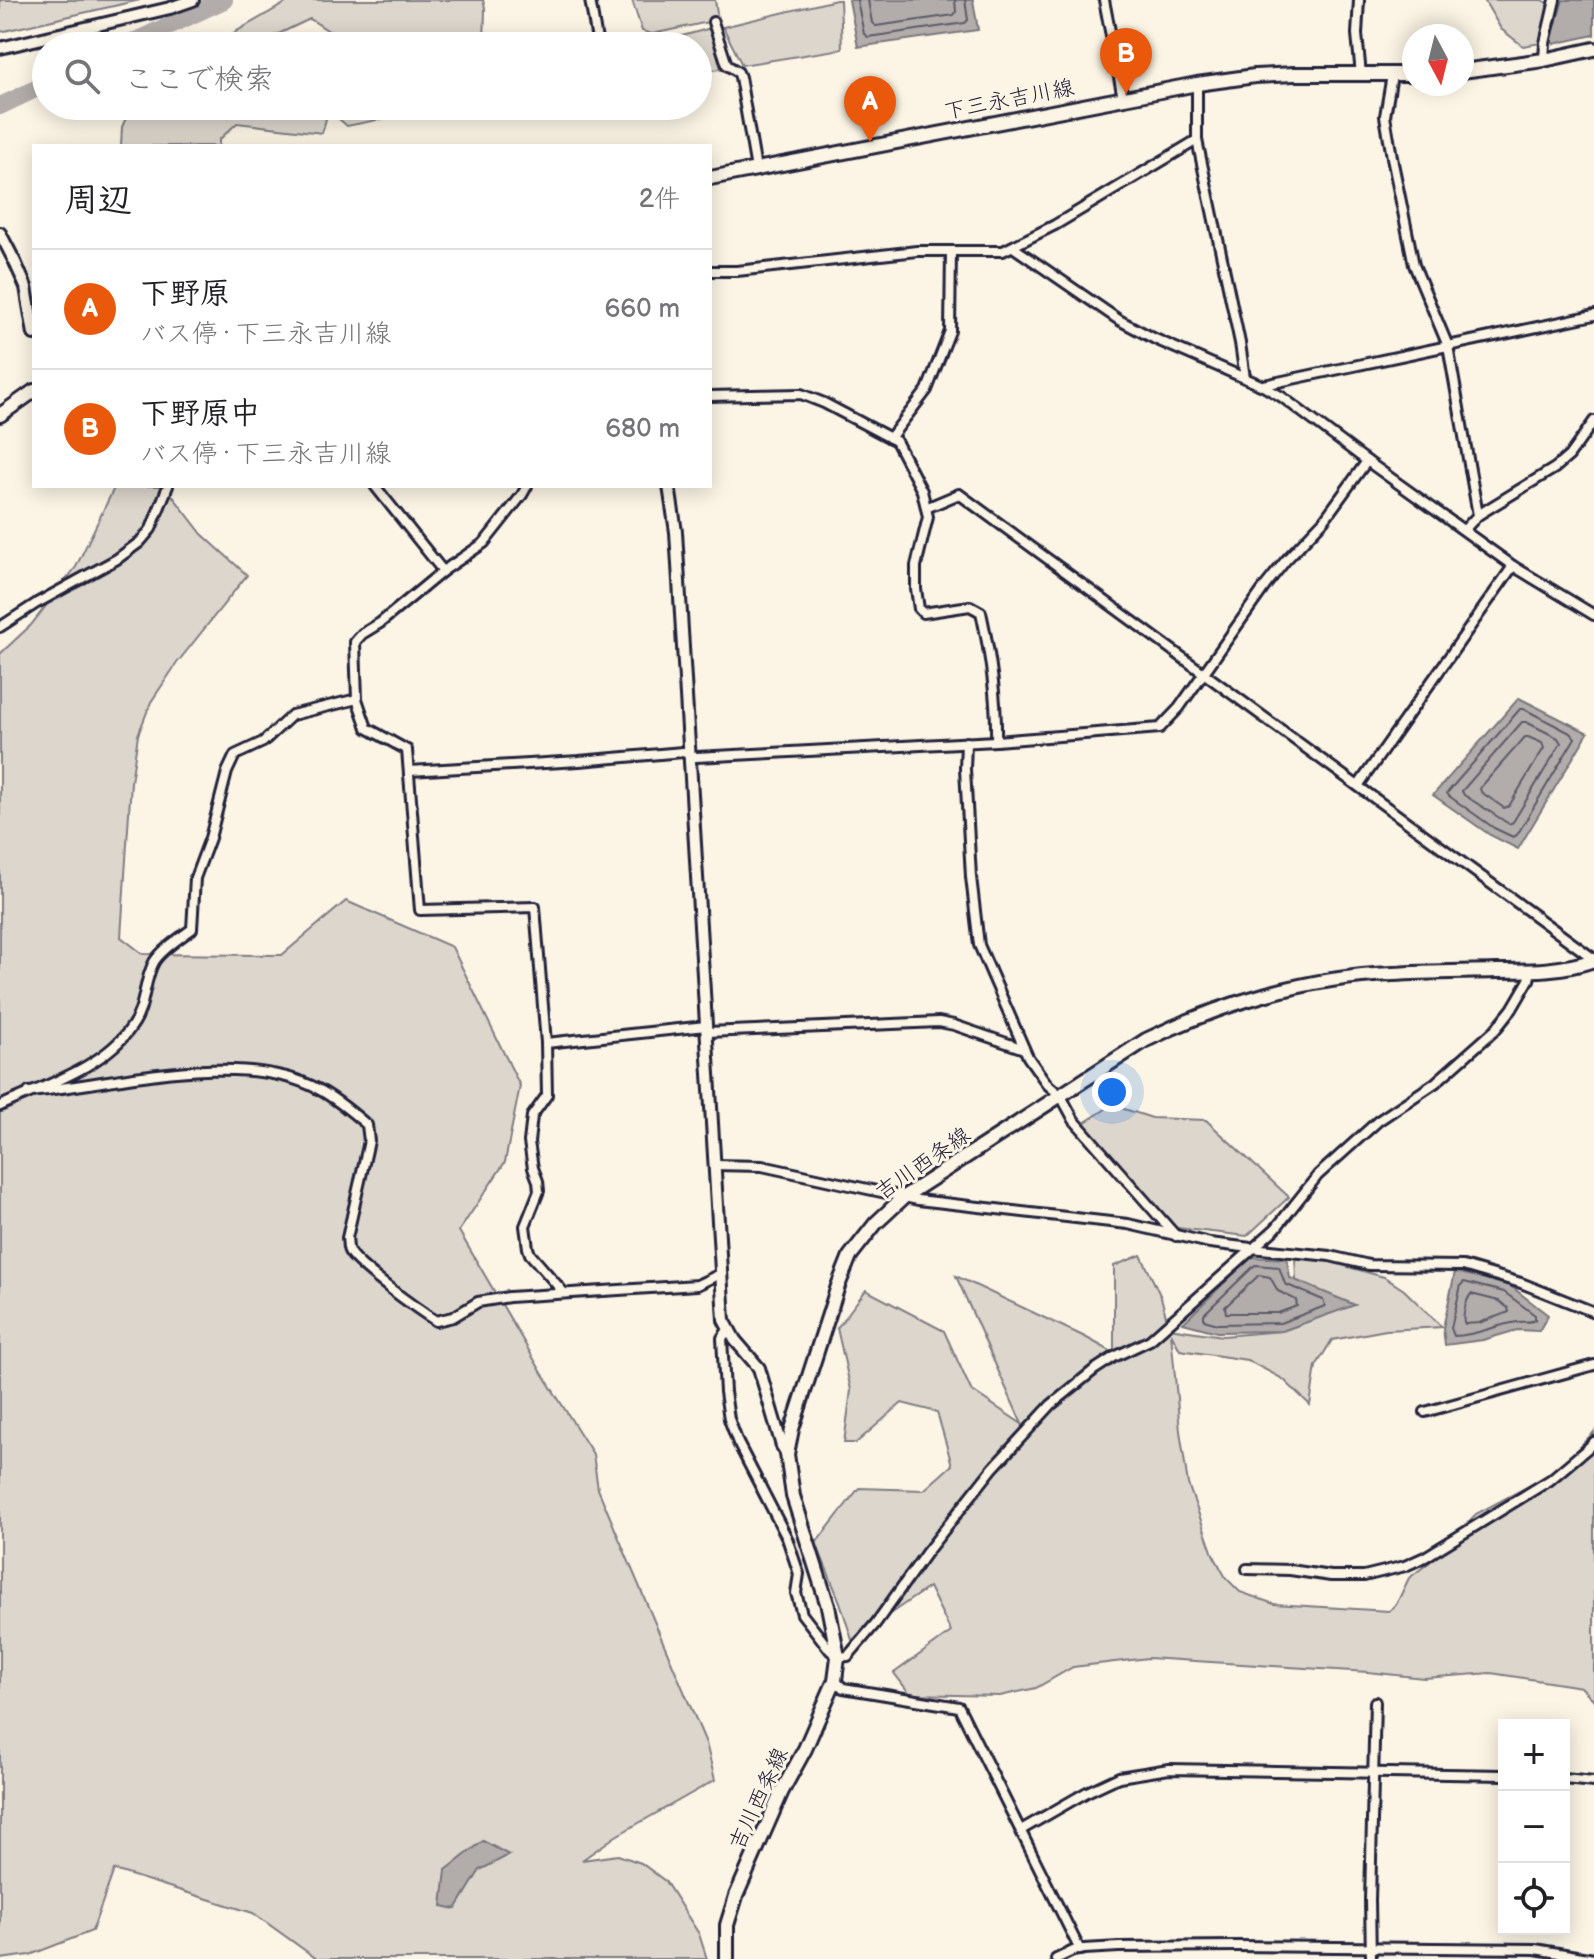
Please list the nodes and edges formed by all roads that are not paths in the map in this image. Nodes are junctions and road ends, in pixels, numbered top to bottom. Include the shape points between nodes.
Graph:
1 (193, 0) edge
2 (590, 0) edge
3 (1104, 0) edge
4 (1359, 0) edge
5 (1555, 0) edge
6 (713, 22) dead end
7 (68, 32) edge
8 (596, 32) edge
9 (32, 40) edge
10 (0, 48) edge
11 (1593, 54) edge
12 (1544, 60) junction
13 (1474, 69) edge
14 (1361, 75) junction
15 (1392, 75) junction
16 (1402, 75) edge
17 (1197, 84) junction
18 (1123, 98) junction
19 (1197, 140) junction
20 (756, 169) junction
21 (712, 178) edge
22 (0, 233) edge
23 (1013, 247) junction
24 (951, 251) junction
25 (712, 271) edge
26 (30, 290) edge
27 (32, 312) edge
28 (1594, 315) edge
29 (1448, 346) junction
30 (1245, 378) junction
31 (1263, 386) junction
32 (32, 393) edge
33 (712, 396) edge
34 (0, 415) edge
35 (1594, 421) edge
36 (890, 438) junction
37 (1367, 461) junction
38 (167, 488) edge
39 (377, 488) edge
40 (526, 488) edge
41 (669, 488) edge
42 (926, 508) junction
43 (1478, 515) junction
44 (1464, 530) junction
45 (1513, 566) junction
46 (443, 571) junction
47 (1594, 615) edge
48 (0, 627) edge
49 (1204, 673) junction
50 (357, 699) junction
51 (996, 741) junction
52 (966, 742) junction
53 (690, 754) junction
54 (410, 771) junction
55 (1358, 786) junction
56 (1594, 960) edge
57 (1531, 971) junction
58 (706, 1029) junction
59 (546, 1043) junction
60 (1024, 1049) junction
61 (29, 1092) junction
62 (1061, 1096) junction
63 (0, 1106) edge
64 (714, 1165) junction
65 (905, 1196) junction
66 (1176, 1236) junction
67 (1251, 1248) junction
68 (720, 1274) junction
69 (564, 1293) junction
70 (1594, 1312) edge
71 (728, 1330) junction
72 (1594, 1365) edge
73 (1425, 1412) dead end
74 (1594, 1442) edge
75 (787, 1454) junction
76 (1247, 1569) dead end
77 (838, 1657) junction
78 (835, 1680) junction
79 (1375, 1702) dead end
80 (1373, 1772) junction
81 (1498, 1775) edge
82 (1570, 1780) edge
83 (1594, 1782) edge
84 (1021, 1830) junction
85 (1371, 1947) junction
86 (1083, 1953) edge
87 (727, 1959) edge
88 (1056, 1959) edge
89 (1371, 1959) edge
90 (1594, 1959) edge

1 - 7 street
2 - 8 street
3 - 18 street
4 - 14 street
5 - 12 street
6 - 20 street via 727,65 740,77
9 - 10 street
11 - 12 main road
12 - 13 main road
14 - 15 main road, 下三永吉川線
14 - 17 main road, 下三永吉川線 via 1268,75
15 - 16 main road, 下三永吉川線
15 - 29 street via 1385,116 1414,265
17 - 18 main road, 下三永吉川線
17 - 19 street
18 - 20 main road, 下三永吉川線
19 - 23 street
19 - 30 street
20 - 21 main road, 下三永吉川線
22 - 26 street
23 - 24 street
23 - 30 street via 1119,320
24 - 25 street
24 - 36 street via 950,331 927,390
26 - 27 street
28 - 29 street
29 - 31 street
29 - 43 street
30 - 31 street
31 - 37 street
32 - 34 main road
33 - 36 street via 801,394
35 - 43 street via 1555,468
36 - 42 street via 922,491
37 - 44 street
37 - 49 street via 1266,585
38 - 48 street via 140,542
39 - 46 street
40 - 46 street via 484,543
41 - 53 street
42 - 49 street via 959,494
42 - 51 street via 916,566 919,609 923,613 970,606 981,612
43 - 44 street
44 - 45 street
45 - 47 street
45 - 55 street
46 - 50 street via 355,642
49 - 51 street via 1160,728
49 - 55 street
50 - 54 street via 367,728 407,750
50 - 61 street via 292,715 263,742 235,755 195,878 192,929 156,959 140,1012 112,1049
51 - 52 street
52 - 53 street
52 - 60 street via 979,945
53 - 54 street
53 - 58 street
54 - 59 street via 420,910 535,907
55 - 56 street
56 - 57 main road, 吉川西条線 via 1572,968
57 - 62 main road, 吉川西条線 via 1391,974 1297,987 1174,1027
57 - 67 street via 1495,1030 1435,1083 1378,1121 1318,1175 1276,1228
58 - 59 street
58 - 60 street via 939,1022
58 - 64 street
59 - 69 street via 547,1095 532,1116 529,1142 539,1191 525,1226 530,1254
60 - 62 street
61 - 63 street
61 - 69 street via 234,1069 299,1081 367,1125 369,1141 347,1238 349,1252 416,1308 436,1321 478,1302
62 - 65 main road, 吉川西条線
62 - 66 street via 1074,1120
64 - 65 street via 762,1166
64 - 68 street
65 - 66 street via 1128,1224
65 - 75 main road, 吉川西条線 via 850,1256
66 - 67 street
67 - 70 street via 1369,1265 1463,1266
67 - 77 street via 1150,1340 1094,1370 1051,1405 993,1468 853,1651
68 - 69 street via 697,1285
68 - 71 street
71 - 75 street via 759,1368
71 - 77 street via 722,1338 729,1419 787,1538 799,1574 796,1593 802,1614
72 - 73 street
74 - 76 street via 1550,1480 1405,1566 1364,1576
75 - 77 main road, 吉川西条線 via 793,1496 828,1606
77 - 78 main road, 吉川西条線
78 - 84 street via 843,1688 959,1707
78 - 87 main road, 吉川西条線 via 736,1896 727,1925
79 - 80 street
80 - 81 street
80 - 84 street via 1139,1773 1087,1792
80 - 85 street
82 - 83 street
84 - 86 street
85 - 86 street via 1119,1947
85 - 89 street
85 - 90 street via 1535,1949
86 - 88 street via 1073,1951

